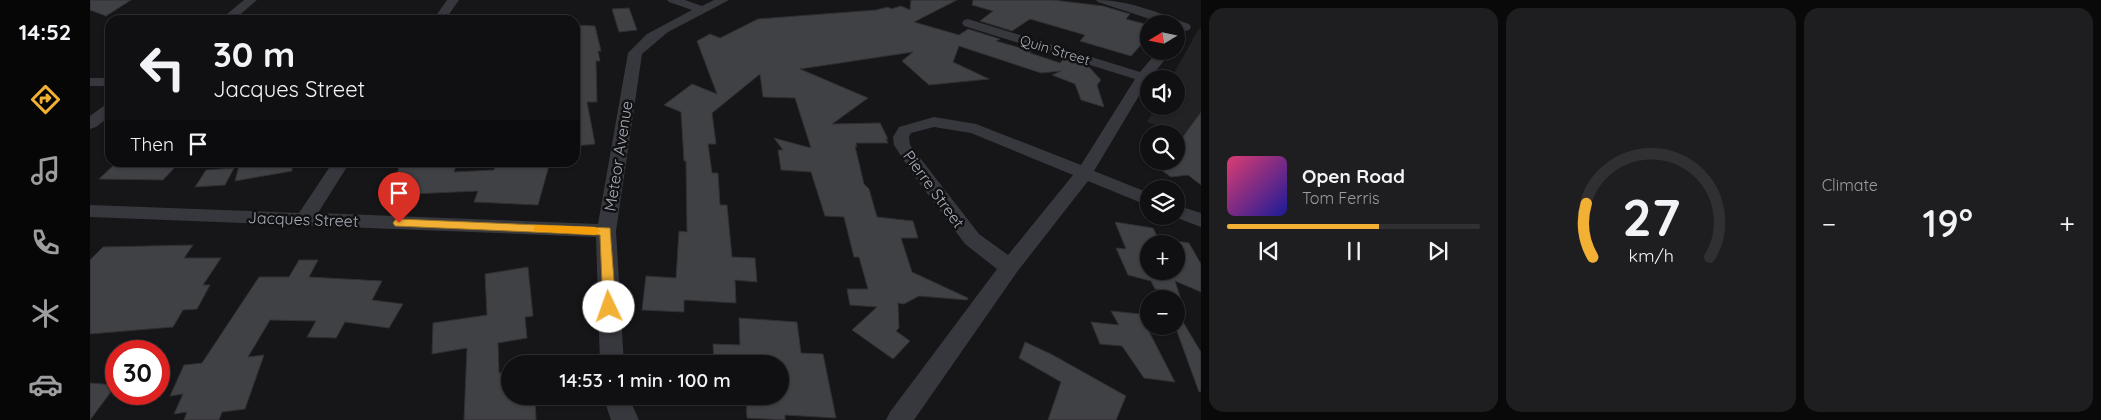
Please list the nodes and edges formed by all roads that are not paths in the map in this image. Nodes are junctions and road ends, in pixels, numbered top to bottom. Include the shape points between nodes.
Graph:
1 (251, 0) edge
2 (453, 0) edge
3 (673, 0) edge
4 (724, 0) edge
5 (1102, 0) edge
6 (703, 10) junction
7 (232, 15) edge
8 (443, 15) edge
9 (1148, 15) edge
10 (968, 23) dead end
11 (1201, 23) edge
12 (1185, 27) edge
13 (1157, 60) edge
14 (1149, 70) edge
15 (1140, 76) edge
16 (90, 82) edge
17 (105, 82) edge
18 (1140, 82) edge
19 (105, 112) edge
20 (90, 124) edge
21 (339, 167) edge
22 (1084, 174) junction
23 (1140, 196) edge
24 (90, 211) edge
25 (1185, 214) edge
26 (305, 219) junction
27 (1201, 220) edge
28 (606, 231) junction
29 (1010, 267) junction
30 (612, 355) edge
31 (618, 405) edge
32 (626, 420) edge
33 (899, 420) edge

1 - 7 street
2 - 8 street
3 - 6 street
4 - 6 street, Meteor Avenue
5 - 9 street
6 - 28 street, Meteor Avenue via 652,37 635,53
10 - 15 street, Quin Street
11 - 12 street
13 - 14 street
16 - 17 street
18 - 22 street
19 - 20 street
21 - 26 street
22 - 23 street
22 - 29 street
22 - 29 street, Pierre Street via 976,129 934,122 905,130 901,136 902,145 966,232 983,249
24 - 26 street, Jacques Street
25 - 27 street
26 - 28 street, Jacques Street
28 - 30 street, Meteor Avenue
29 - 33 street
31 - 32 street

